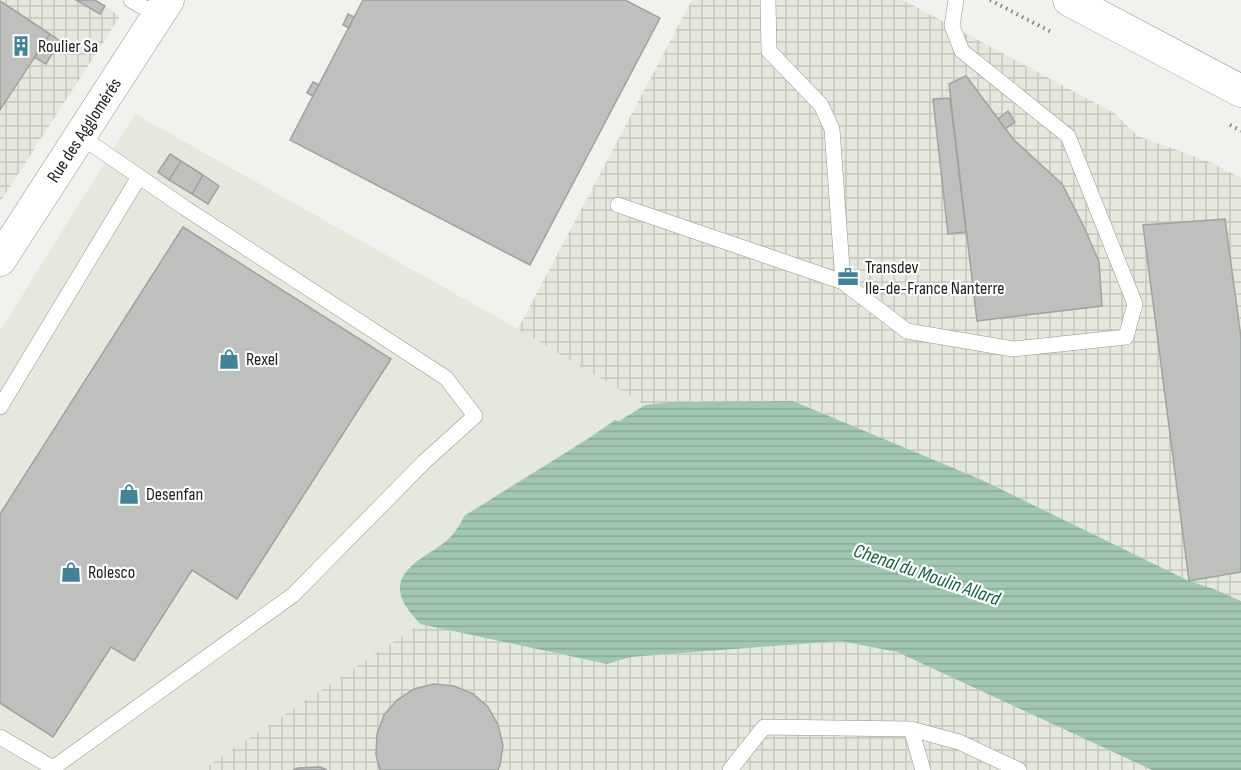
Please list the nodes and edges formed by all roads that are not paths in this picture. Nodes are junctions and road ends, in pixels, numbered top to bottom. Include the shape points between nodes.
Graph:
1 (131, 0) edge
2 (768, 0) edge
3 (956, 0) edge
4 (1069, 0) edge
5 (163, 8) edge
6 (1241, 91) edge
7 (80, 136) junction
8 (139, 177) junction
9 (618, 205) dead end
10 (0, 260) edge
11 (843, 282) junction
12 (0, 407) edge
13 (911, 729) junction
14 (0, 736) edge
15 (730, 770) edge
16 (922, 770) edge
17 (1019, 770) edge

1 - 5 lane
2 - 11 lane via 770,51 821,105 832,129
3 - 11 lane via 952,26 962,51 1068,136 1136,304 1126,337 1013,349 907,331
4 - 6 street
5 - 7 street, Rue des Agglomérés
7 - 8 lane
7 - 10 street, Rue des Agglomérés
8 - 12 lane
8 - 14 lane via 446,378 475,416 293,595 52,768
9 - 11 lane
13 - 15 lane via 764,727
13 - 16 lane
13 - 17 lane via 959,742

